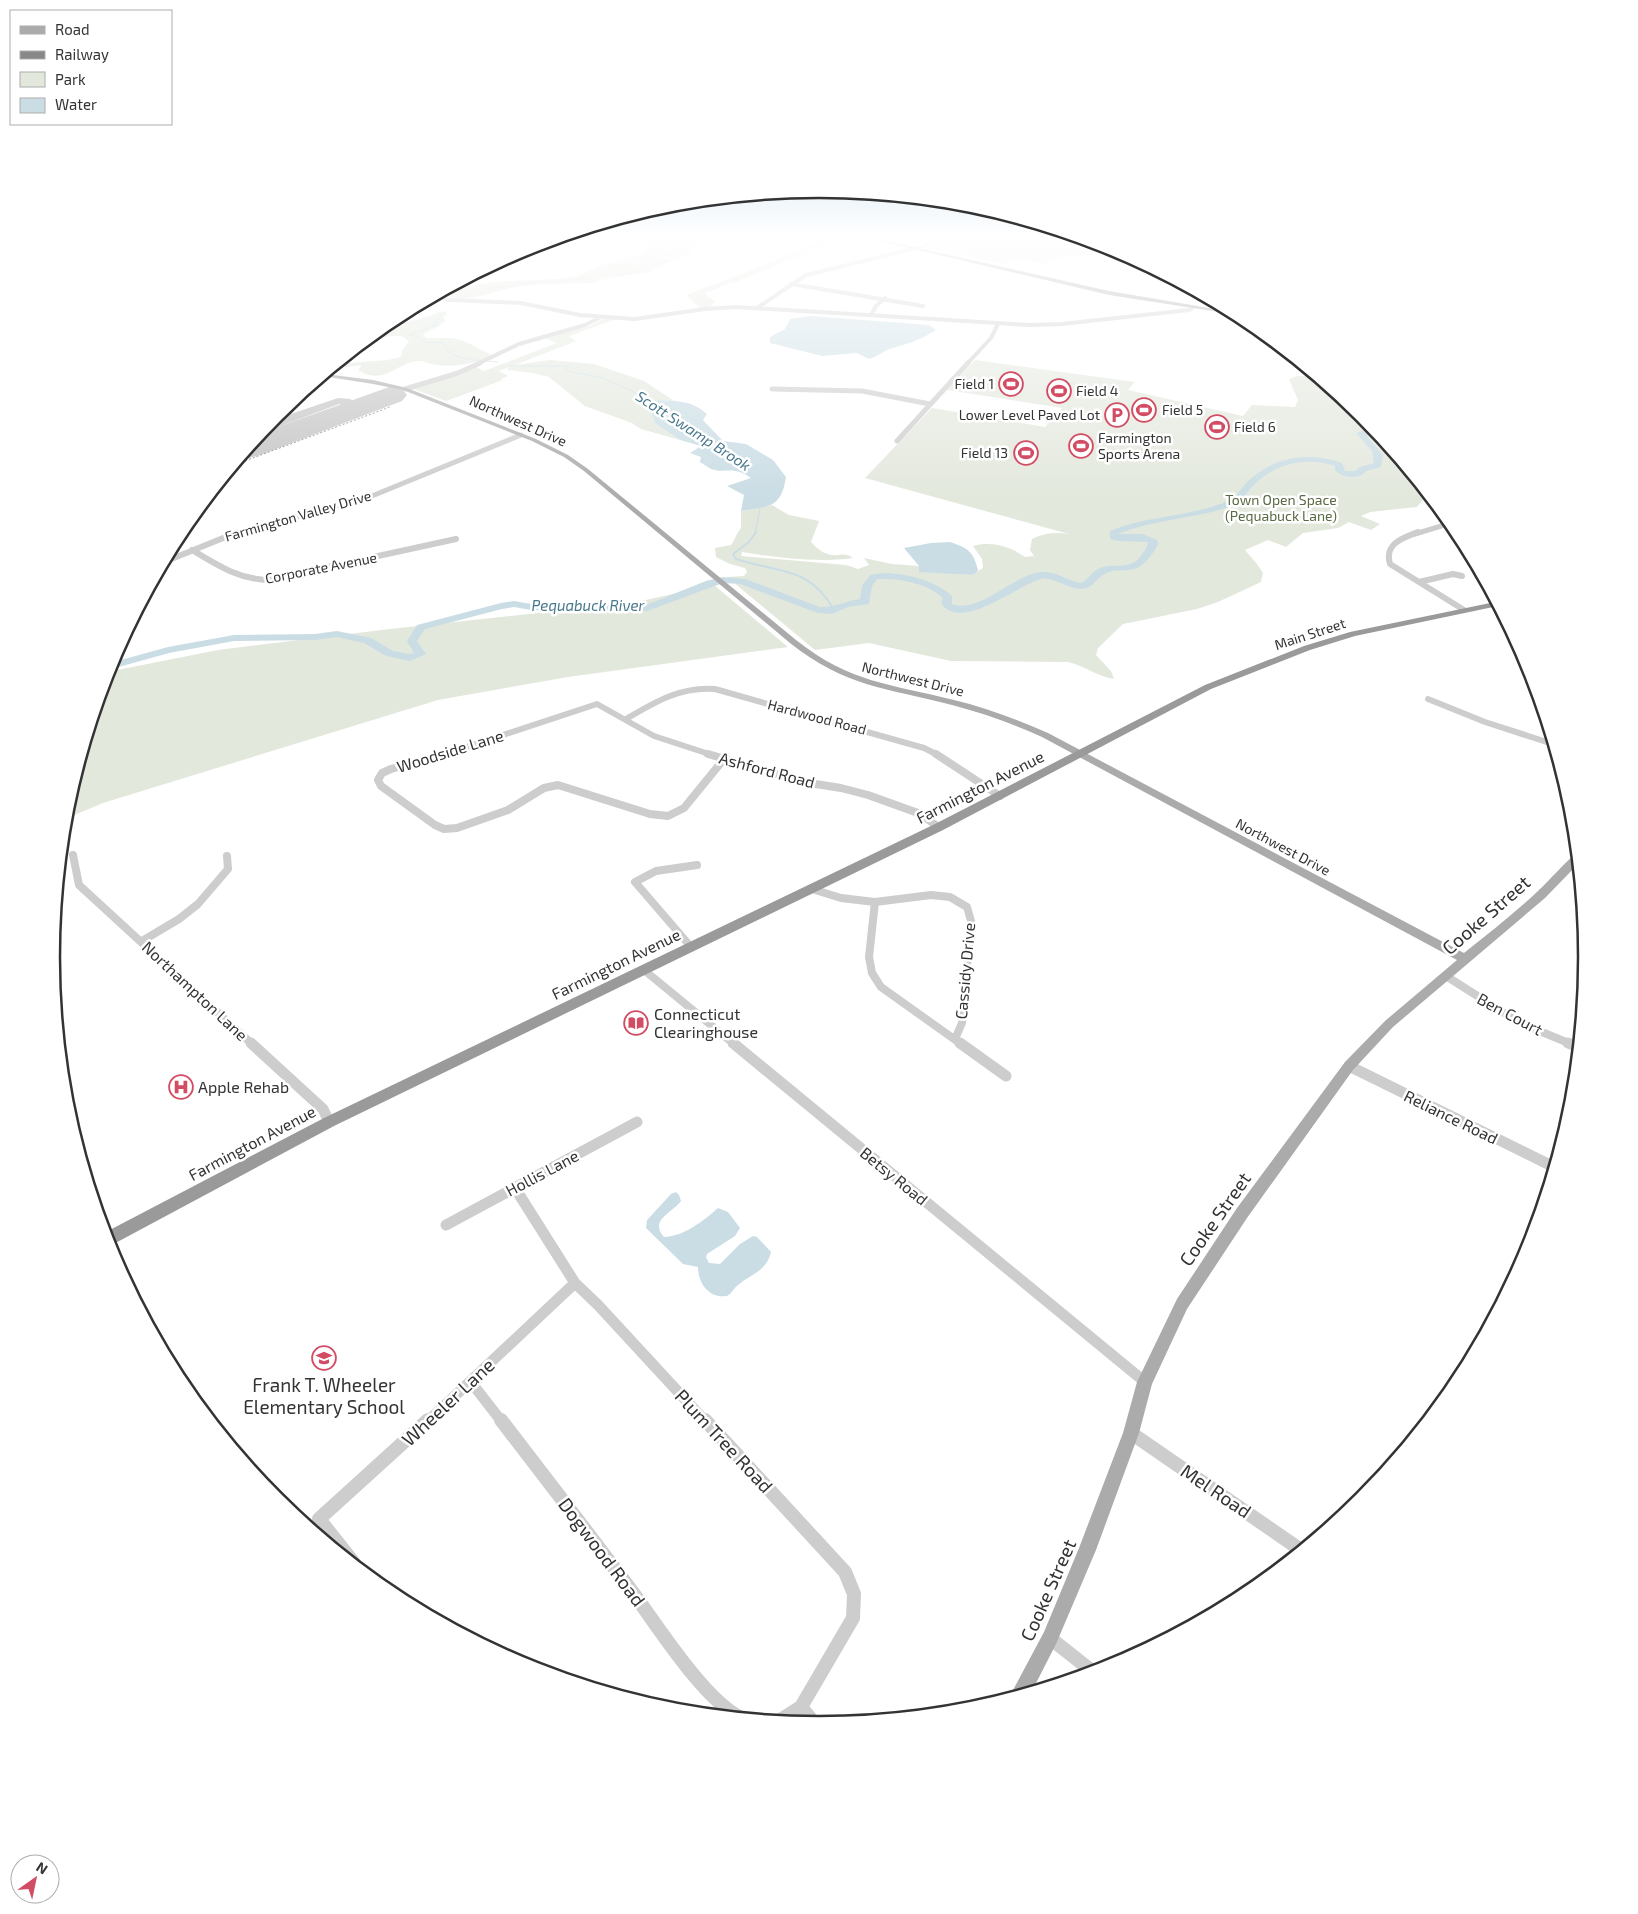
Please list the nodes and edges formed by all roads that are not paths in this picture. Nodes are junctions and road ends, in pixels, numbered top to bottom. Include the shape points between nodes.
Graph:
1 (588, 323) edge
2 (988, 323) edge
3 (1068, 323) edge
4 (998, 324) junction
5 (331, 376) edge
6 (405, 389) junction
7 (772, 389) dead end
8 (930, 404) junction
9 (518, 434) junction
10 (897, 441) dead end
11 (1443, 525) edge
12 (456, 539) dead end
13 (192, 550) junction
14 (174, 558) edge
15 (1462, 576) dead end
16 (1419, 582) junction
17 (1491, 605) edge
18 (1464, 610) junction
19 (1428, 698) dead end
20 (597, 704) joint
21 (626, 720) junction
22 (1142, 722) joint
23 (1546, 742) edge
24 (1081, 755) junction
25 (724, 759) junction
26 (1000, 796) junction
27 (940, 827) junction
28 (73, 855) dead end
29 (227, 856) dead end
30 (1572, 863) edge
31 (697, 865) dead end
32 (812, 889) junction
33 (876, 902) junction
34 (142, 941) junction
35 (692, 948) junction
36 (1465, 959) junction
37 (644, 970) junction
38 (1446, 976) junction
39 (955, 1040) junction
40 (1573, 1044) edge
41 (1349, 1066) junction
42 (1006, 1076) dead end
43 (328, 1122) junction
44 (637, 1122) dead end
45 (1548, 1165) edge
46 (515, 1188) junction
47 (446, 1225) dead end
48 (114, 1236) edge
49 (575, 1283) junction
50 (471, 1382) junction
51 (1145, 1382) junction
52 (1131, 1433) junction
53 (339, 1545) edge
54 (1296, 1547) edge
55 (1050, 1638) junction
56 (1086, 1667) edge
57 (1023, 1688) edge
58 (801, 1707) junction
59 (728, 1711) edge
60 (789, 1715) edge
61 (808, 1716) edge

1 - 6 street via 519,344 453,374
2 - 4 street
3 - 4 street
4 - 8 street via 991,338
5 - 6 main road, Northwest Drive
6 - 9 main road, Northwest Drive
7 - 8 street via 862,391
8 - 10 street
9 - 13 street, Farmington Valley Drive via 482,452 356,502 256,526
9 - 24 main road, Northwest Drive via 557,451 577,464 820,661 868,683 996,716 1050,738
11 - 16 street via 1414,534 1386,551 1390,564
12 - 13 street, Corporate Avenue via 262,580 239,576
13 - 14 street, Farmington Valley Drive
15 - 16 street via 1453,574
16 - 18 street
17 - 18 highway, Main Street
18 - 22 highway, Main Street via 1353,634 1306,648 1223,680
19 - 23 street via 1485,722
20 - 21 street, Ashford Road
20 - 25 street, Woodside Lane via 391,769 382,773 378,783 444,829 457,828 508,810 544,788 558,785 650,814 668,816 684,808
21 - 25 street, Ashford Road via 663,740
21 - 26 street, Hardwood Road via 678,691 715,689 924,748
22 - 24 highway, Farmington Avenue
24 - 26 highway, Farmington Avenue
24 - 36 main road, Northwest Drive
25 - 27 street, Ashford Road via 803,782 868,795 918,813
26 - 27 highway, Farmington Avenue
27 - 32 highway, Farmington Avenue
28 - 34 street, Northampton Lane via 79,885
29 - 34 street via 228,869 198,904
30 - 36 main road, Cooke Street via 1541,895
31 - 35 street via 662,870 636,882
32 - 33 street, Cassidy Drive via 841,898
32 - 35 highway, Farmington Avenue
33 - 39 street, Cassidy Drive via 870,956 872,972 881,987
33 - 39 street, Cassidy Drive via 931,895 950,897 967,907 971,921 962,1023
34 - 43 street, Northampton Lane via 323,1109
35 - 37 highway, Farmington Avenue
36 - 38 main road, Cooke Street
37 - 43 highway, Farmington Avenue
37 - 51 street, Betsy Road
38 - 40 street, Ben Court via 1497,1010
38 - 41 main road, Cooke Street via 1384,1029
39 - 42 street, Cassidy Drive
41 - 45 street, Reliance Road
41 - 51 main road, Cooke Street via 1242,1213 1182,1304
43 - 48 highway, Farmington Avenue
44 - 46 street, Hollis Lane
46 - 47 street, Hollis Lane
46 - 49 street, Plum Tree Road
49 - 50 street, Wheeler Lane
49 - 58 street, Plum Tree Road via 845,1572 855,1589 853,1618
50 - 53 street, Wheeler Lane via 319,1519
50 - 59 street, Dogwood Road via 691,1671
51 - 52 main road, Cooke Street
52 - 54 street, Mel Road
52 - 55 main road, Cooke Street
55 - 56 street
55 - 57 main road, Cooke Street
58 - 60 street
58 - 61 street

